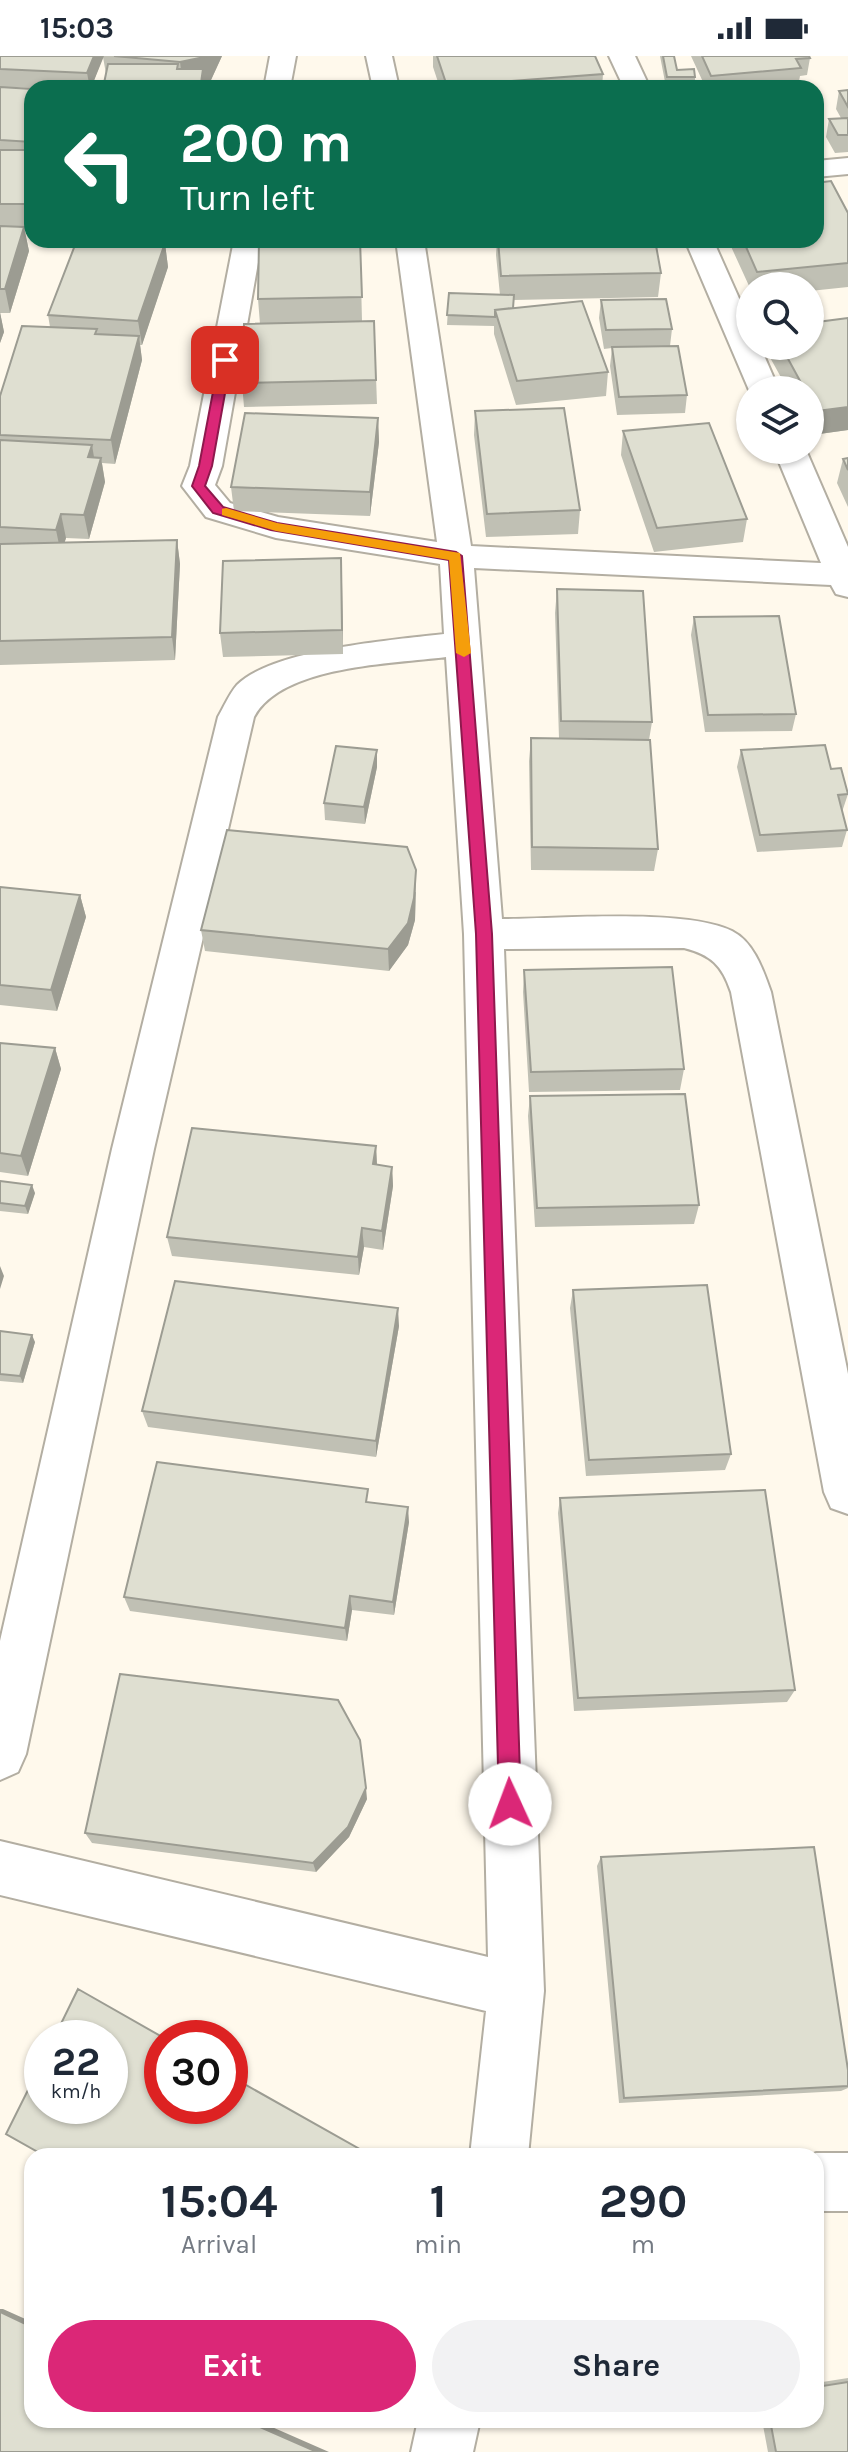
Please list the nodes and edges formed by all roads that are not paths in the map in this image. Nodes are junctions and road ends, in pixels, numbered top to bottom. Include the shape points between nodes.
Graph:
1 (283, 56) edge
2 (379, 56) edge
3 (622, 56) edge
4 (278, 80) edge
5 (384, 80) edge
6 (633, 80) edge
7 (848, 166) edge
8 (824, 168) edge
9 (247, 248) edge
10 (411, 248) edge
11 (702, 248) edge
12 (758, 376) edge
13 (796, 464) edge
14 (456, 556) junction
15 (846, 579) edge
16 (463, 643) junction
17 (484, 934) junction
18 (848, 1492) edge
19 (0, 1754) edge
20 (0, 1868) edge
21 (516, 1991) junction
22 (500, 2148) edge
23 (824, 2182) edge
24 (848, 2182) edge
25 (447, 2428) edge
26 (442, 2452) edge

1 - 4 street
2 - 5 street
3 - 6 street
7 - 8 street
9 - 14 street via 198,486 218,510 276,527
10 - 14 street
11 - 12 street
13 - 15 street
14 - 15 street
14 - 16 street
16 - 17 street
16 - 19 street via 341,661 273,679 250,693 236,717 133,1149
17 - 18 street via 684,933 720,942 742,965
17 - 21 street
20 - 21 street
21 - 22 street
23 - 24 street
25 - 26 street

